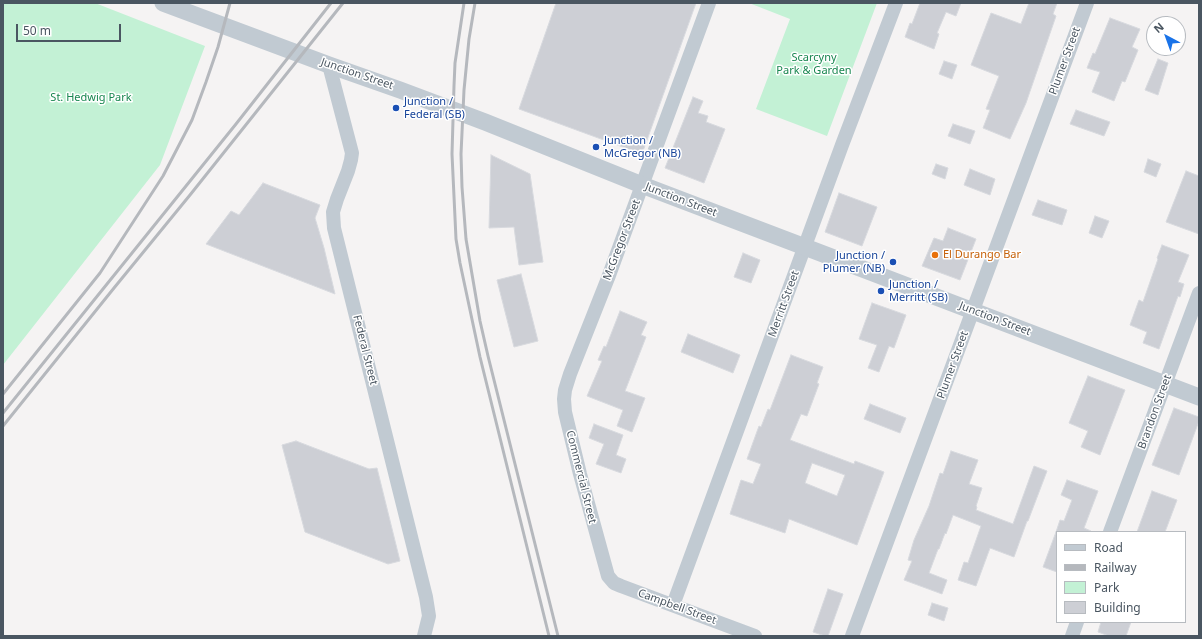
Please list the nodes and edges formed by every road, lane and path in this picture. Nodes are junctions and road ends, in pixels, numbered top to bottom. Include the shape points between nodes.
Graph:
1 (163, 3) edge
2 (709, 3) edge
3 (896, 3) edge
4 (1087, 3) edge
5 (329, 65) junction
6 (642, 185) junction
7 (805, 247) junction
8 (1199, 293) edge
9 (973, 311) junction
10 (574, 363) joint
11 (1165, 384) junction
12 (1199, 397) edge
13 (1110, 531) edge
14 (621, 586) joint
15 (673, 605) junction
16 (1077, 623) edge
17 (424, 636) edge
18 (755, 636) edge
19 (852, 636) edge
20 (1072, 636) edge

1 - 5 street, Junction Street
2 - 6 street, McGregor Street
3 - 7 street, Merritt Street
4 - 9 street, Plumer Street
5 - 6 street, Junction Street via 492,125
5 - 17 street, Federal Street via 352,153 333,212 334,228 426,597 429,616
6 - 7 street, Junction Street
6 - 10 street, McGregor Street
7 - 9 street, Junction Street
7 - 15 street, Merritt Street
8 - 11 street, Brandon Street
9 - 11 street, Junction Street
9 - 19 street, Plumer Street
10 - 14 street, Commercial Street via 565,390 565,412 606,570 614,583
11 - 12 street, Junction Street
11 - 13 street, Brandon Street
14 - 15 street, Campbell Street
15 - 18 street, Campbell Street
16 - 20 street

